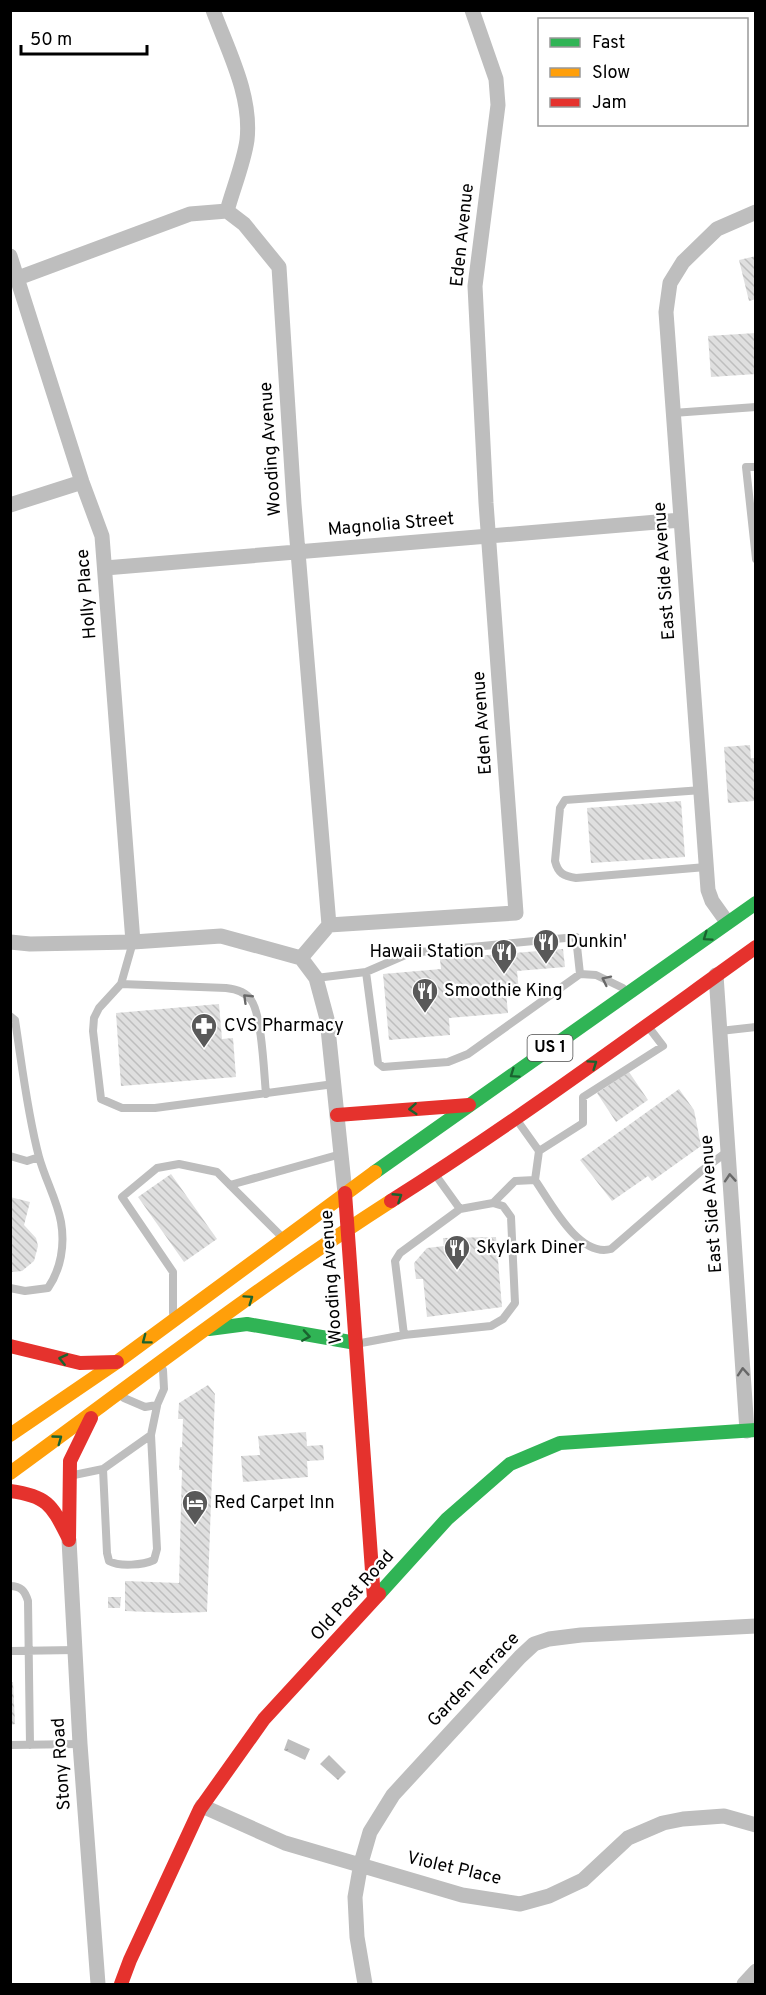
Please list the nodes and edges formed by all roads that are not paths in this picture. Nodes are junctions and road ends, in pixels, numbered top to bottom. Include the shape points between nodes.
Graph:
1 (213, 10) edge
2 (472, 10) edge
3 (227, 211) junction
4 (756, 212) edge
5 (10, 256) edge
6 (18, 278) junction
7 (756, 408) edge
8 (673, 413) junction
9 (756, 466) edge
10 (82, 482) junction
11 (10, 505) edge
12 (681, 520) junction
13 (488, 536) junction
14 (298, 552) junction
15 (756, 559) edge
16 (105, 568) junction
17 (702, 790) junction
18 (706, 867) junction
19 (756, 903) edge
20 (727, 922) junction
21 (329, 925) junction
22 (10, 942) edge
23 (133, 942) junction
24 (756, 947) edge
25 (301, 958) junction
26 (366, 972) junction
27 (580, 974) junction
28 (716, 975) junction
29 (316, 978) junction
30 (121, 984) junction
31 (630, 992) junction
32 (10, 1016) edge
33 (648, 1025) junction
34 (756, 1027) edge
35 (720, 1030) junction
36 (334, 1084) junction
37 (266, 1095) junction
38 (471, 1104) junction
39 (337, 1115) junction
40 (515, 1117) junction
41 (539, 1150) junction
42 (728, 1151) junction
43 (341, 1154) junction
44 (10, 1156) edge
45 (39, 1157) junction
46 (434, 1174) junction
47 (535, 1180) junction
48 (230, 1185) junction
49 (345, 1193) junction
50 (493, 1203) junction
51 (460, 1209) junction
52 (348, 1229) junction
53 (284, 1239) junction
54 (10, 1288) edge
55 (174, 1320) junction
56 (207, 1329) junction
57 (404, 1335) junction
58 (356, 1343) junction
59 (10, 1346) edge
60 (117, 1362) junction
61 (162, 1362) junction
62 (117, 1395) junction
63 (157, 1406) junction
64 (94, 1413) junction
65 (751, 1430) edge
66 (10, 1435) edge
67 (151, 1435) junction
68 (103, 1469) junction
69 (10, 1473) edge
70 (70, 1475) junction
71 (10, 1491) edge
72 (69, 1540) junction
73 (10, 1586) edge
74 (374, 1599) junction
75 (756, 1626) edge
76 (76, 1650) junction
77 (10, 1651) edge
78 (29, 1651) junction
79 (80, 1744) junction
80 (10, 1745) edge
81 (30, 1745) junction
82 (202, 1806) junction
83 (756, 1825) edge
84 (360, 1865) junction
85 (756, 1971) edge
86 (98, 1984) edge
87 (121, 1984) edge
88 (365, 1984) edge
89 (744, 1984) edge

1 - 3 street via 246,104 247,140
2 - 13 street, Eden Avenue via 496,79 498,105 475,286
3 - 6 street via 189,214
3 - 14 street, Wooding Avenue via 244,224 279,267
4 - 8 street, East Side Avenue via 717,229 683,262 670,283 666,312
5 - 6 street, Holly Place
6 - 10 street, Holly Place
7 - 8 lane
8 - 12 street, East Side Avenue
9 - 15 lane via 746,467
10 - 11 street
10 - 16 street, Holly Place via 102,536
12 - 13 street, Magnolia Street
12 - 17 street, East Side Avenue
13 - 14 street, Magnolia Street
13 - 21 street, Eden Avenue via 516,913
14 - 16 street, Magnolia Street
14 - 21 street, Wooding Avenue
16 - 23 street, Holly Place
17 - 18 street, East Side Avenue
17 - 18 lane via 565,800 560,808 555,861 562,875 576,878
18 - 20 street, East Side Avenue via 712,901
19 - 20 main road, US 1
20 -> 31 main road, US 1
21 - 25 street
22 - 23 street
23 - 25 street via 221,936
23 - 30 lane
24 - 28 main road, US 1
25 - 29 street, Wooding Avenue
26 - 27 lane via 410,953 576,937
26 - 27 lane via 378,1063 383,1067 458,1059
26 - 29 lane
31 -> 27 lane via 596,975
28 - 33 main road, US 1
28 - 35 street, East Side Avenue
29 - 36 street, Wooding Avenue via 327,1019
37 -> 30 lane via 258,1026 248,996 226,988
30 - 37 lane via 94,1018 101,1099 122,1108 155,1108
31 -> 38 main road, US 1
32 - 45 lane via 15,1020
40 -> 33 main road, US 1
33 - 41 lane via 663,1046 583,1097 583,1123
34 - 35 lane
35 - 42 street, East Side Avenue
36 - 37 lane
36 - 39 street, Wooding Avenue
38 -> 39 main road
38 - 49 main road, US 1
39 - 43 street, Wooding Avenue
40 - 41 lane
40 - 46 main road, US 1
41 - 47 lane
42 - 47 lane via 611,1249 603,1251 582,1242 569,1229
65 -> 42 street, East Side Avenue
43 - 48 lane
43 - 49 street, Wooding Avenue
44 - 45 lane via 27,1161
45 - 54 lane via 61,1221 59,1267 48,1288
46 - 51 lane
52 -> 46 main road, US 1
47 - 50 lane via 515,1181
48 - 53 lane
48 - 55 lane via 217,1172 179,1164 157,1168 122,1197 173,1272
49 - 52 main road, Wooding Avenue
49 - 53 main road, US 1
50 - 51 lane
50 - 57 lane via 503,1206 511,1218 515,1303 510,1312 491,1326
51 - 57 lane via 395,1261
56 -> 52 main road, US 1
52 - 58 main road, Wooding Avenue
53 - 55 main road, US 1
55 -> 60 main road, US 1
56 -> 58 main road via 247,1324
56 - 61 main road, US 1
57 - 58 lane
58 - 74 main road, Wooding Avenue
60 -> 59 main road via 80,1363
60 - 66 main road, US 1
61 - 62 main road, US 1
61 - 63 lane via 164,1389
62 - 63 lane via 145,1407
62 - 64 main road, US 1
63 - 67 lane
69 -> 64 main road, US 1
64 - 70 main road via 70,1461
65 - 74 main road, Old Post Road via 560,1443 510,1464 447,1519
67 - 68 lane
67 - 68 lane via 157,1549 154,1560 114,1564 109,1561
68 - 70 lane
70 - 72 main road
71 - 72 main road via 33,1494 51,1505
72 - 76 street, Stony Road
73 - 78 lane via 20,1587 26,1593
74 - 82 main road, Old Post Road via 264,1719
75 - 84 street, Garden Terrace via 581,1635 534,1644 393,1794 370,1832
76 - 78 lane
76 - 79 street, Stony Road
77 - 78 lane
78 - 81 lane
79 - 81 lane
79 - 86 street, Stony Road
80 - 81 lane
82 - 84 street, Violet Place via 285,1843
82 - 87 main road, Old Post Road
83 - 84 street, Violet Place via 724,1816 663,1823 628,1838 583,1880 520,1904 462,1895
84 - 88 street, Garden Terrace via 355,1897
85 - 89 street

